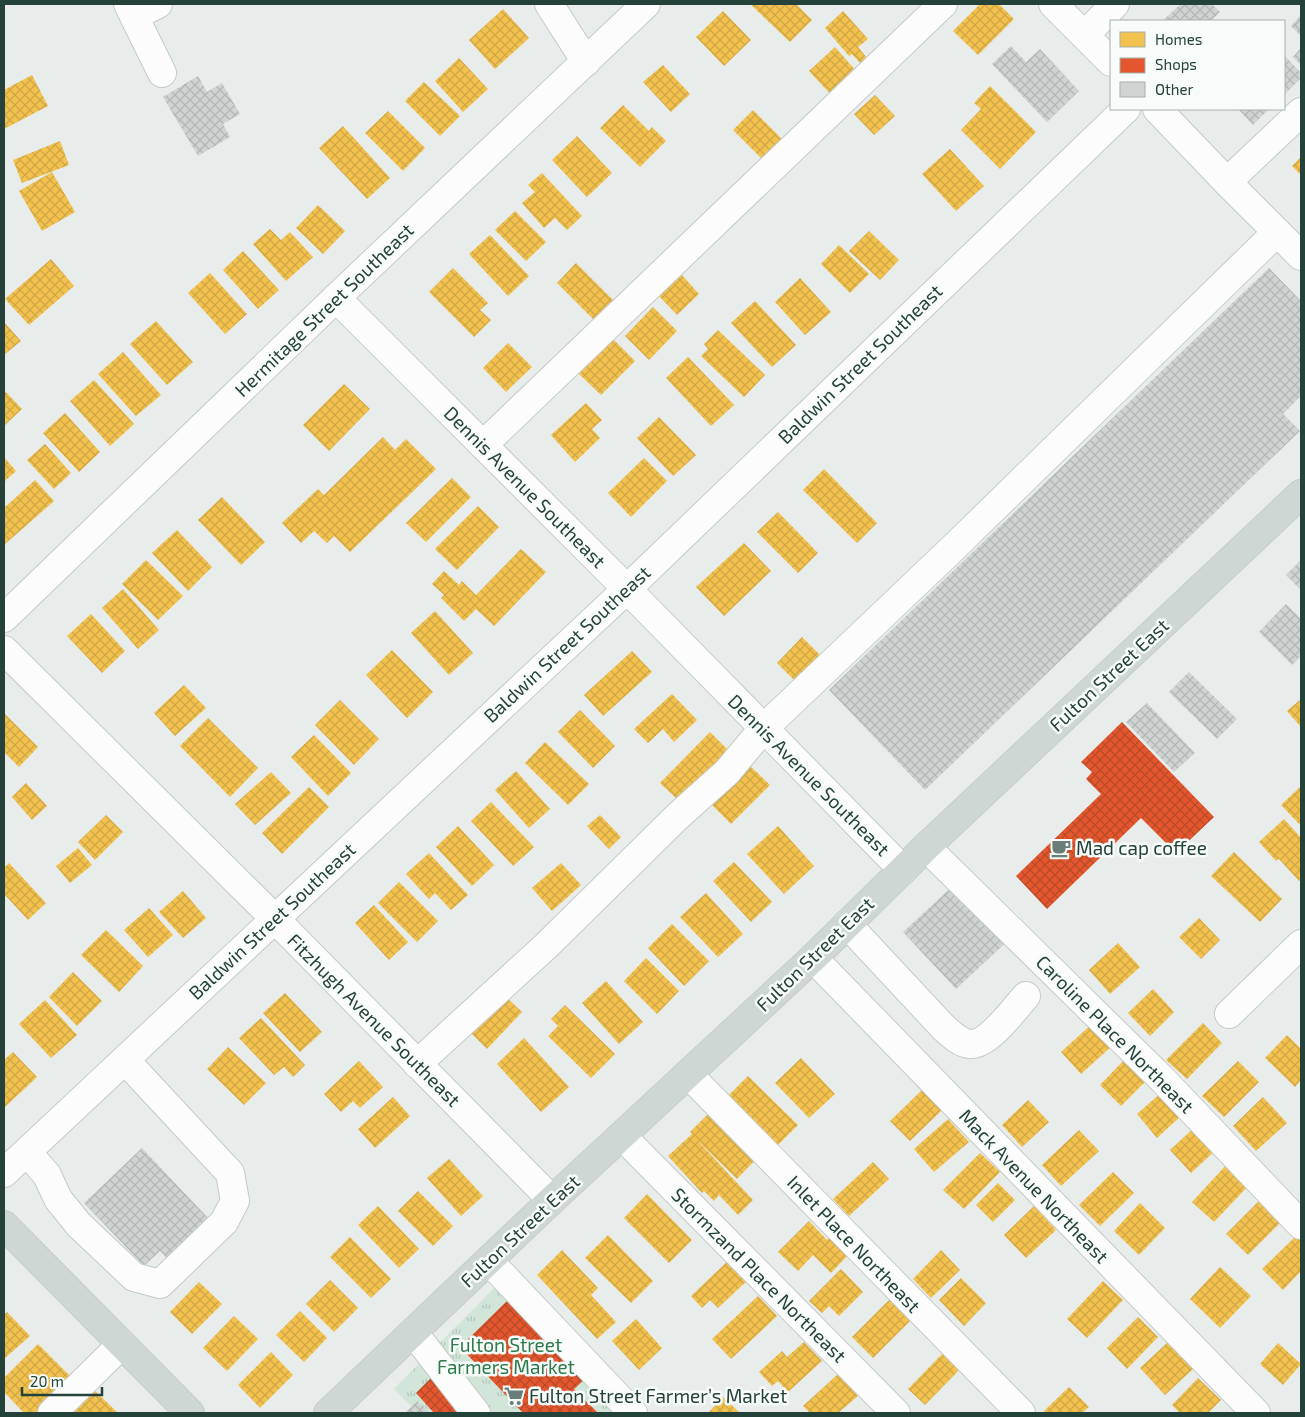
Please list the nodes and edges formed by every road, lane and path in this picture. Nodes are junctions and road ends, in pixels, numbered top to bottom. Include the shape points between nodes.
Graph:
1 (549, 4) edge
2 (646, 4) edge
3 (943, 4) edge
4 (1053, 4) edge
5 (1115, 4) edge
6 (140, 8) edge
7 (1084, 35) junction
8 (1110, 61) edge
9 (586, 62) junction
10 (162, 73) dead end
11 (1125, 110) edge
12 (1158, 110) edge
13 (1301, 112) edge
14 (1227, 182) junction
15 (1277, 232) junction
16 (1301, 256) edge
17 (336, 298) junction
18 (483, 445) junction
19 (1301, 494) edge
20 (627, 589) junction
21 (4, 618) edge
22 (4, 650) edge
23 (763, 729) junction
24 (926, 846) junction
25 (903, 870) junction
26 (274, 919) junction
27 (847, 924) junction
28 (1301, 944) edge
29 (813, 958) junction
30 (1026, 996) dead end
31 (1229, 1014) dead end
32 (125, 1060) junction
33 (417, 1064) junction
34 (688, 1074) junction
35 (622, 1136) junction
36 (27, 1152) junction
37 (4, 1173) edge
38 (552, 1200) junction
39 (4, 1225) edge
40 (1301, 1225) edge
41 (488, 1261) junction
42 (413, 1332) junction
43 (122, 1344) junction
44 (52, 1413) edge
45 (190, 1413) edge
46 (328, 1413) edge
47 (476, 1413) edge
48 (632, 1413) edge
49 (896, 1413) edge
50 (1021, 1413) edge
51 (1256, 1413) edge

1 - 9 street
2 - 9 street, Hermitage Street Southeast
3 - 18 street
4 - 7 street
5 - 7 street
6 - 10 street
7 - 8 street
9 - 17 street, Hermitage Street Southeast
11 - 20 street, Baldwin Street Southeast
12 - 14 street
13 - 14 street
14 - 15 street
15 - 16 street
15 - 23 street
17 - 18 street, Dennis Avenue Southeast
17 - 21 street, Hermitage Street Southeast
18 - 20 street, Dennis Avenue Southeast
19 - 24 main road, Fulton Street East
20 - 23 street, Dennis Avenue Southeast
20 - 26 street, Baldwin Street Southeast
22 - 26 street, Fitzhugh Avenue Southeast
23 - 25 street, Dennis Avenue Southeast
23 - 33 street via 727,772 546,946
24 - 25 main road, Fulton Street East
24 - 40 street, Caroline Place Northeast via 1163,1080
25 - 27 main road, Fulton Street East
26 - 32 street, Baldwin Street Southeast
26 - 33 street, Fitzhugh Avenue Southeast
27 - 29 main road, Fulton Street East
27 - 30 street via 943,1027 955,1038 969,1044 993,1033
28 - 31 street
29 - 34 main road, Fulton Street East
29 - 51 street, Mack Avenue Northeast
32 - 36 street, Baldwin Street Southeast
32 - 36 street via 230,1173 235,1201 224,1222 160,1284 134,1277 79,1225 58,1198 47,1175
33 - 38 street, Fitzhugh Avenue Southeast
34 - 35 main road, Fulton Street East
34 - 50 street, Inlet Place Northeast
35 - 38 main road, Fulton Street East
35 - 49 street, Stormzand Place Northeast
36 - 37 street, Baldwin Street Southeast
38 - 41 main road, Fulton Street East
39 - 43 main road
41 - 42 main road, Fulton Street East
41 - 48 street
42 - 46 main road, Fulton Street East
42 - 47 street
43 - 44 street
43 - 45 main road

